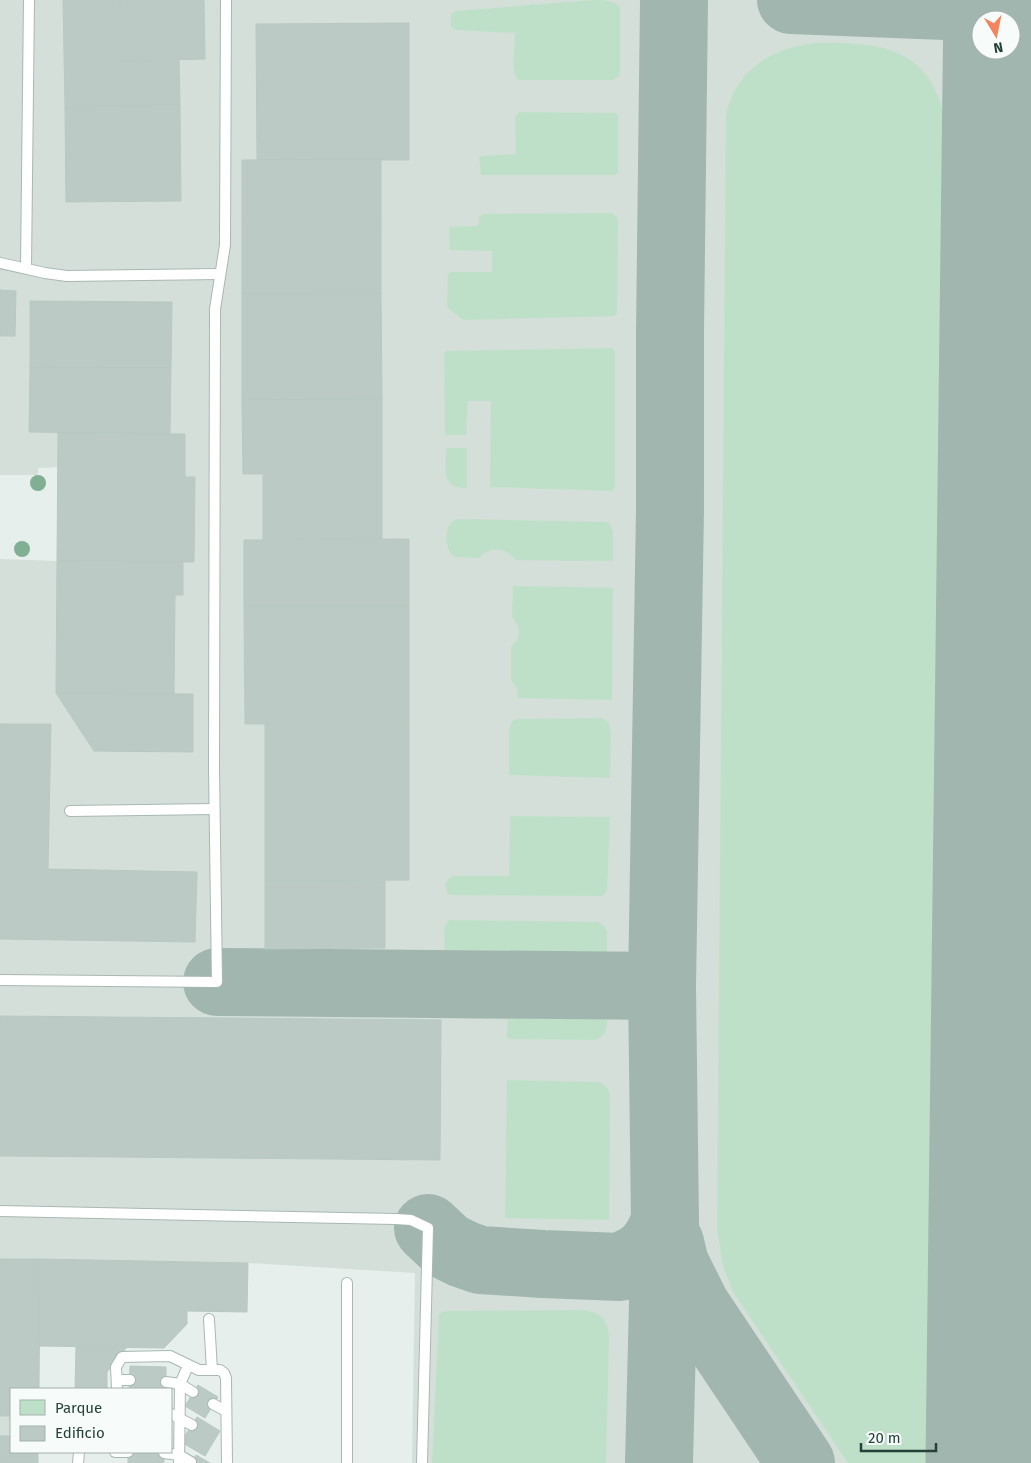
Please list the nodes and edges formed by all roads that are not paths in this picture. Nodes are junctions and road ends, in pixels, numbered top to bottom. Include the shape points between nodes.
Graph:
1 (29, 0) edge
2 (226, 0) edge
3 (0, 263) edge
4 (26, 268) junction
5 (220, 274) junction
6 (214, 809) junction
7 (70, 811) dead end
8 (0, 980) edge
9 (0, 1211) edge
10 (347, 1282) dead end
11 (209, 1319) dead end
12 (188, 1366) junction
13 (212, 1370) junction
14 (130, 1380) dead end
15 (166, 1382) dead end
16 (180, 1384) junction
17 (117, 1385) edge
18 (193, 1392) dead end
19 (213, 1404) dead end
20 (226, 1411) junction
21 (175, 1416) edge
22 (192, 1425) dead end
23 (215, 1439) dead end
24 (226, 1446) junction
25 (164, 1453) edge
26 (179, 1459) edge
27 (191, 1462) dead end
28 (227, 1463) edge
29 (347, 1463) edge
30 (422, 1463) edge

1 - 4 lane
2 - 5 lane via 225,245
3 - 4 lane
4 - 5 lane via 67,276
5 - 6 lane via 215,309
6 - 7 lane
6 - 8 lane via 217,982
9 - 30 lane via 396,1219 411,1220 428,1228
10 - 29 lane
11 - 13 lane
12 - 13 lane
12 - 16 lane
12 - 17 lane via 170,1356 122,1357 116,1367
13 - 20 lane via 224,1373
14 - 17 lane
15 - 16 lane
16 - 18 lane
16 - 21 lane
19 - 20 lane
20 - 24 lane
21 - 22 lane
21 - 26 lane
23 - 24 lane
24 - 28 lane
25 - 26 lane
26 - 27 lane

